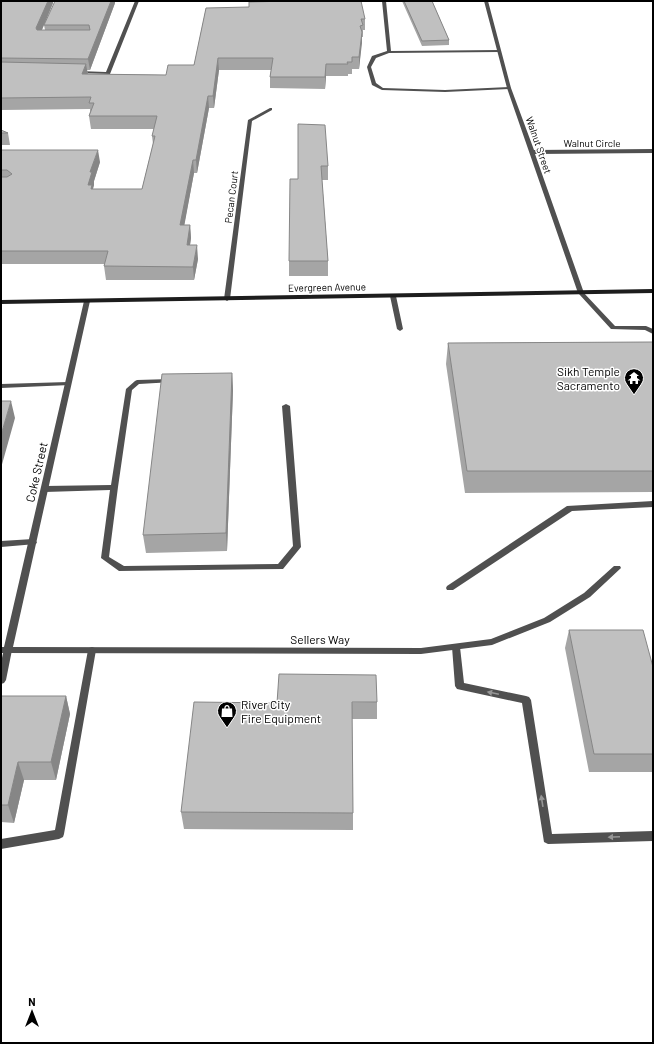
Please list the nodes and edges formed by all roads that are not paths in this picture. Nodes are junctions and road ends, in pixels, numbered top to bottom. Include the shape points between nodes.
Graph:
1 (137, 1) edge
2 (384, 1) edge
3 (486, 1) edge
4 (499, 51) junction
5 (389, 52) junction
6 (70, 72) edge
7 (509, 88) junction
8 (270, 109) dead end
9 (653, 151) edge
10 (532, 152) junction
11 (653, 291) edge
12 (581, 292) junction
13 (394, 296) junction
14 (227, 299) junction
15 (87, 301) junction
16 (1, 302) edge
17 (400, 329) dead end
18 (653, 332) edge
19 (180, 381) edge
20 (68, 384) junction
21 (1, 386) edge
22 (286, 406) dead end
23 (114, 487) junction
24 (45, 489) junction
25 (653, 504) edge
26 (32, 542) junction
27 (1, 544) edge
28 (617, 568) dead end
29 (450, 588) dead end
30 (456, 647) junction
31 (5, 650) edge
32 (92, 650) junction
33 (1, 680) edge
34 (653, 836) edge
35 (1, 844) edge

1 - 6 street via 108,73
2 - 5 street
3 - 4 street, Walnut Street
4 - 5 street
4 - 7 street, Walnut Street
5 - 7 street via 374,57 369,67 374,84 382,89 445,91
7 - 10 street, Walnut Street
8 - 14 street, Pecan Court via 250,120
9 - 10 street, Walnut Circle
10 - 12 street, Walnut Street
11 - 12 street, Evergreen Avenue
12 - 13 street, Evergreen Avenue
12 - 18 street via 613,328 646,328
13 - 14 street, Evergreen Avenue
13 - 17 street
14 - 15 street, Evergreen Avenue
15 - 16 street, Evergreen Avenue
15 - 20 street, Coke Street
19 - 23 street via 137,382 129,389
20 - 21 street
20 - 24 street, Coke Street
22 - 23 street via 297,547 280,567 122,569 105,558
23 - 24 street
24 - 26 street, Coke Street
25 - 29 street via 570,508
26 - 27 street
26 - 31 street, Coke Street
28 - 30 street, Sellers Way via 587,594 547,620 492,642
30 - 32 street, Sellers Way via 422,651
34 -> 30 street via 548,839 526,700 460,686
31 - 32 street, Sellers Way
31 - 33 street, Coke Street
32 - 35 street via 59,834

